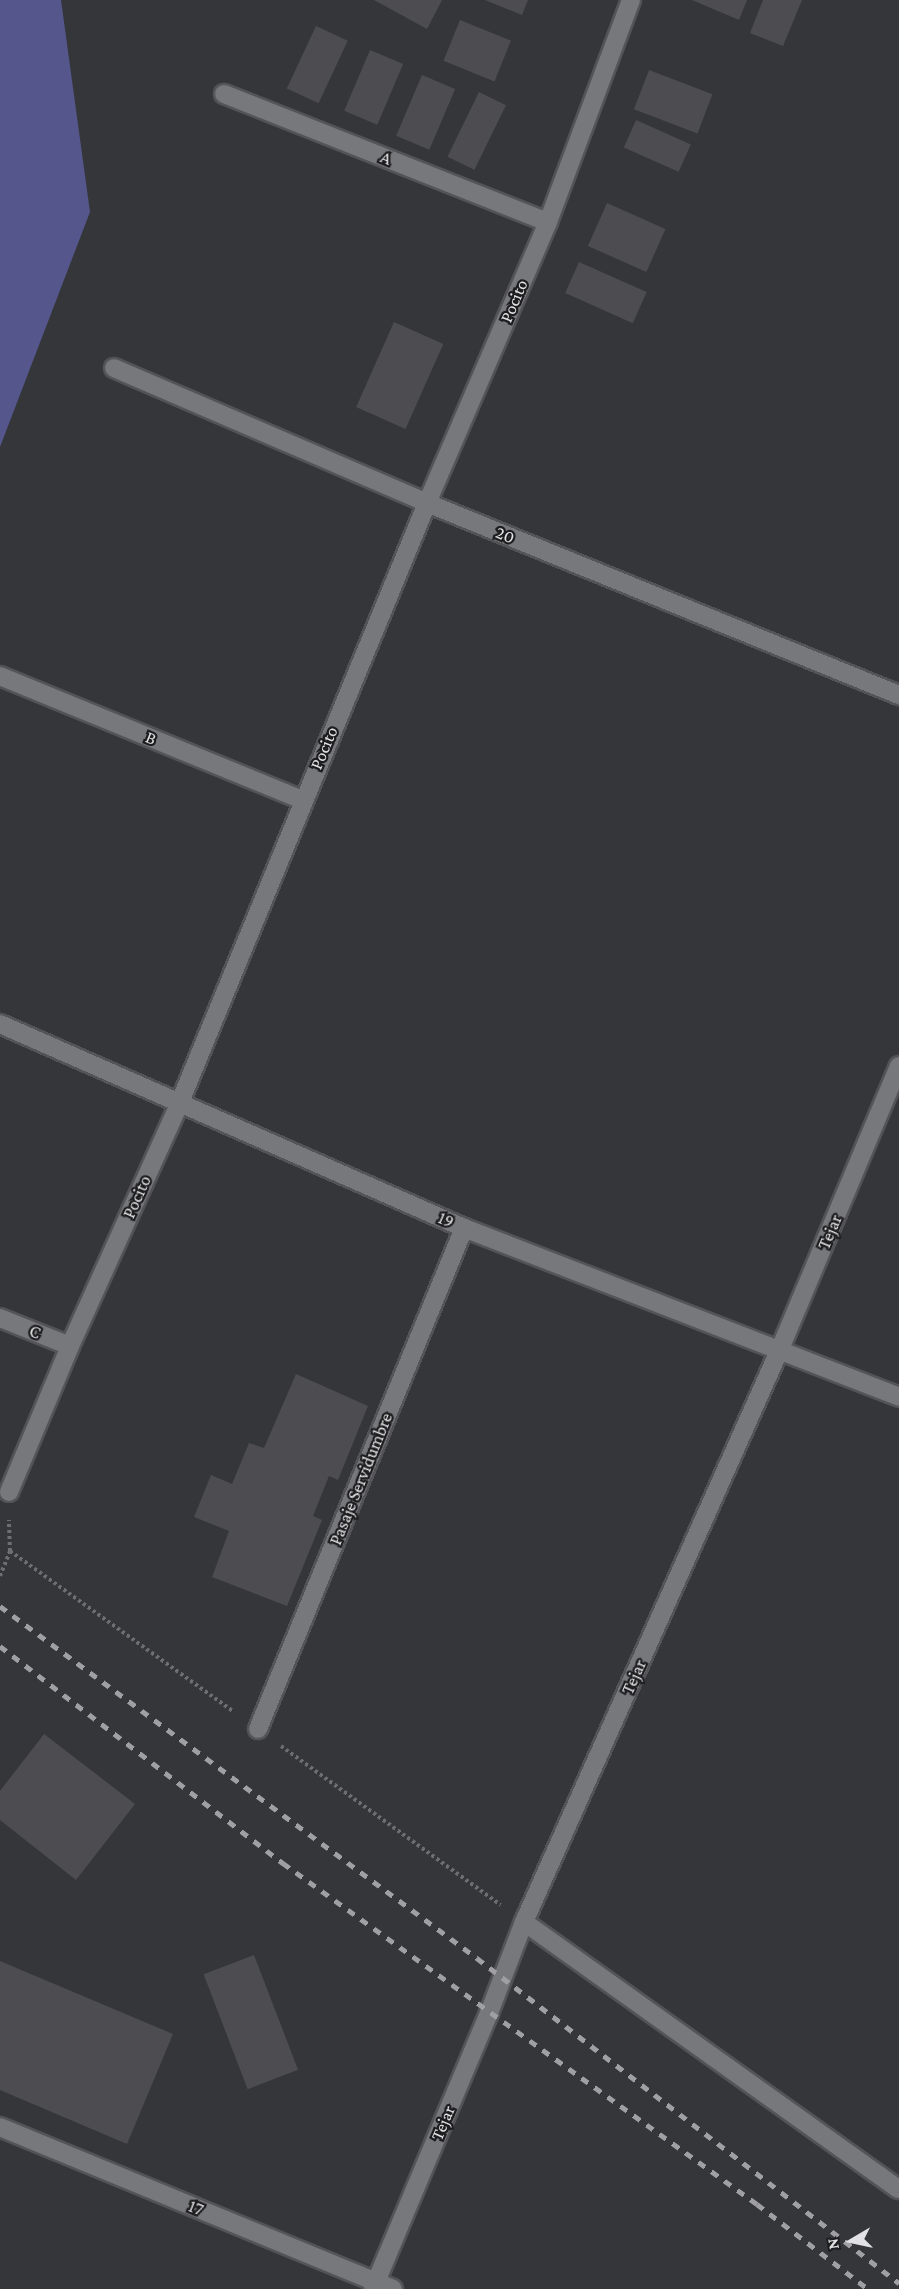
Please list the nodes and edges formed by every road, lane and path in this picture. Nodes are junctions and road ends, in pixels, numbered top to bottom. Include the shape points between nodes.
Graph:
1 (631, 0) edge
2 (224, 94) dead end
3 (548, 222) junction
4 (114, 368) dead end
5 (427, 502) junction
6 (0, 676) edge
7 (899, 695) edge
8 (303, 800) junction
9 (0, 1024) edge
10 (899, 1066) edge
11 (180, 1102) junction
12 (464, 1228) junction
13 (0, 1318) edge
14 (70, 1346) junction
15 (780, 1349) junction
16 (899, 1397) edge
17 (9, 1492) joint
18 (0, 1576) edge
19 (258, 1729) dead end
20 (524, 1922) junction
21 (0, 2127) edge
22 (899, 2189) edge
23 (380, 2287) edge

1 - 3 street, Pocito
2 - 3 street, A
3 - 5 street, Pocito
4 - 5 street, 20
5 - 7 street, 20
5 - 8 street, Pocito
6 - 8 street, B
8 - 11 street, Pocito
9 - 11 street, 19
10 - 15 street, Tejar
11 - 12 street, 19
11 - 14 street, Pocito
12 - 15 street, 19
12 - 19 street, Pasaje Servidumbre
13 - 14 street, C
14 - 17 street, Pocito
15 - 16 street, 19
15 - 20 street, Tejar
17 - 18 path via 10,1551
20 - 22 street
20 - 23 street, Tejar
21 - 23 street, 17

